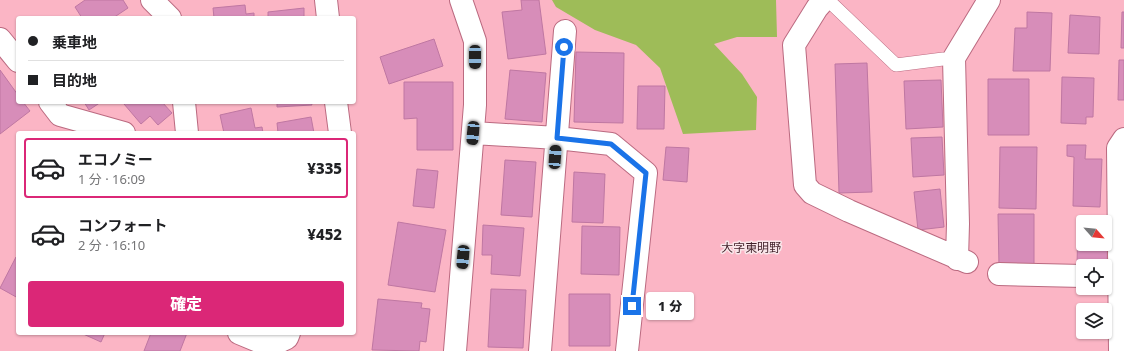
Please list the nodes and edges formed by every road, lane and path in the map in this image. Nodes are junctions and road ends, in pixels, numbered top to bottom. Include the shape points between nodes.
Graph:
1 (152, 0) edge
2 (172, 0) edge
3 (326, 0) edge
4 (461, 0) edge
5 (824, 0) edge
6 (828, 0) edge
7 (989, 0) edge
8 (168, 16) edge
9 (174, 16) edge
10 (328, 16) edge
11 (565, 32) dead end
12 (0, 38) edge
13 (16, 58) edge
14 (943, 59) dead end
15 (52, 104) edge
16 (184, 104) edge
17 (336, 104) edge
18 (117, 131) edge
19 (187, 131) edge
20 (340, 131) edge
21 (473, 133) junction
22 (1124, 139) edge
23 (556, 148) junction
24 (999, 274) dead end
25 (1076, 276) edge
26 (1116, 277) edge
27 (244, 335) edge
28 (288, 335) edge
29 (455, 351) edge
30 (540, 351) edge
31 (627, 351) edge
32 (1120, 351) edge

1 - 8 street
2 - 9 street
3 - 10 street
4 - 21 street via 475,41
5 - 7 street via 794,45 805,185 812,193 849,211 962,260 958,224 954,58
6 - 14 lane via 896,65
11 - 23 street
12 - 13 street
15 - 18 street via 60,115
16 - 19 street
17 - 20 street
21 - 23 street
21 - 29 street
22 - 26 street via 1118,148
23 - 30 street
23 - 31 street via 611,144 646,173
24 - 25 street
26 - 32 street
27 - 28 street via 270,346

